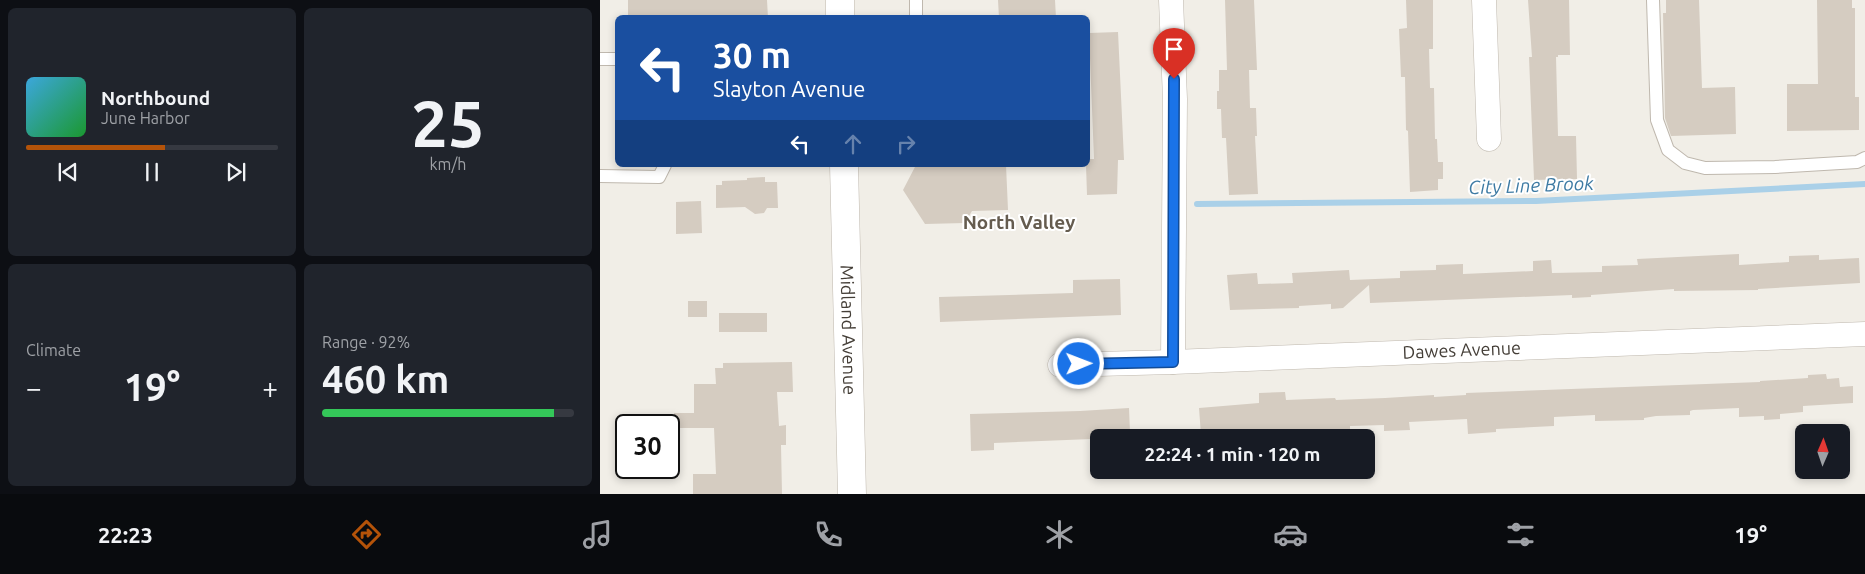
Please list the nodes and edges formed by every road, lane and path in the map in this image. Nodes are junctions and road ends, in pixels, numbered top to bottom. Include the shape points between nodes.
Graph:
1 (840, 0) edge
2 (916, 0) edge
3 (1171, 0) edge
4 (1484, 0) edge
5 (1653, 0) edge
6 (840, 15) edge
7 (916, 15) edge
8 (600, 59) edge
9 (615, 59) edge
10 (1489, 139) dead end
11 (1865, 158) edge
12 (664, 167) edge
13 (844, 167) edge
14 (600, 176) edge
15 (1865, 334) edge
16 (1173, 362) junction
17 (1060, 365) dead end
18 (852, 494) edge

1 - 6 street
2 - 7 lane
3 - 16 street via 1175,99
4 - 10 street
5 - 11 lane via 1658,120 1668,150 1685,164 1705,168 1775,167 1857,162
8 - 9 lane
12 - 14 lane via 659,177
13 - 18 street, Midland Avenue
15 - 16 street, Dawes Avenue
16 - 17 street, Dawes Avenue

